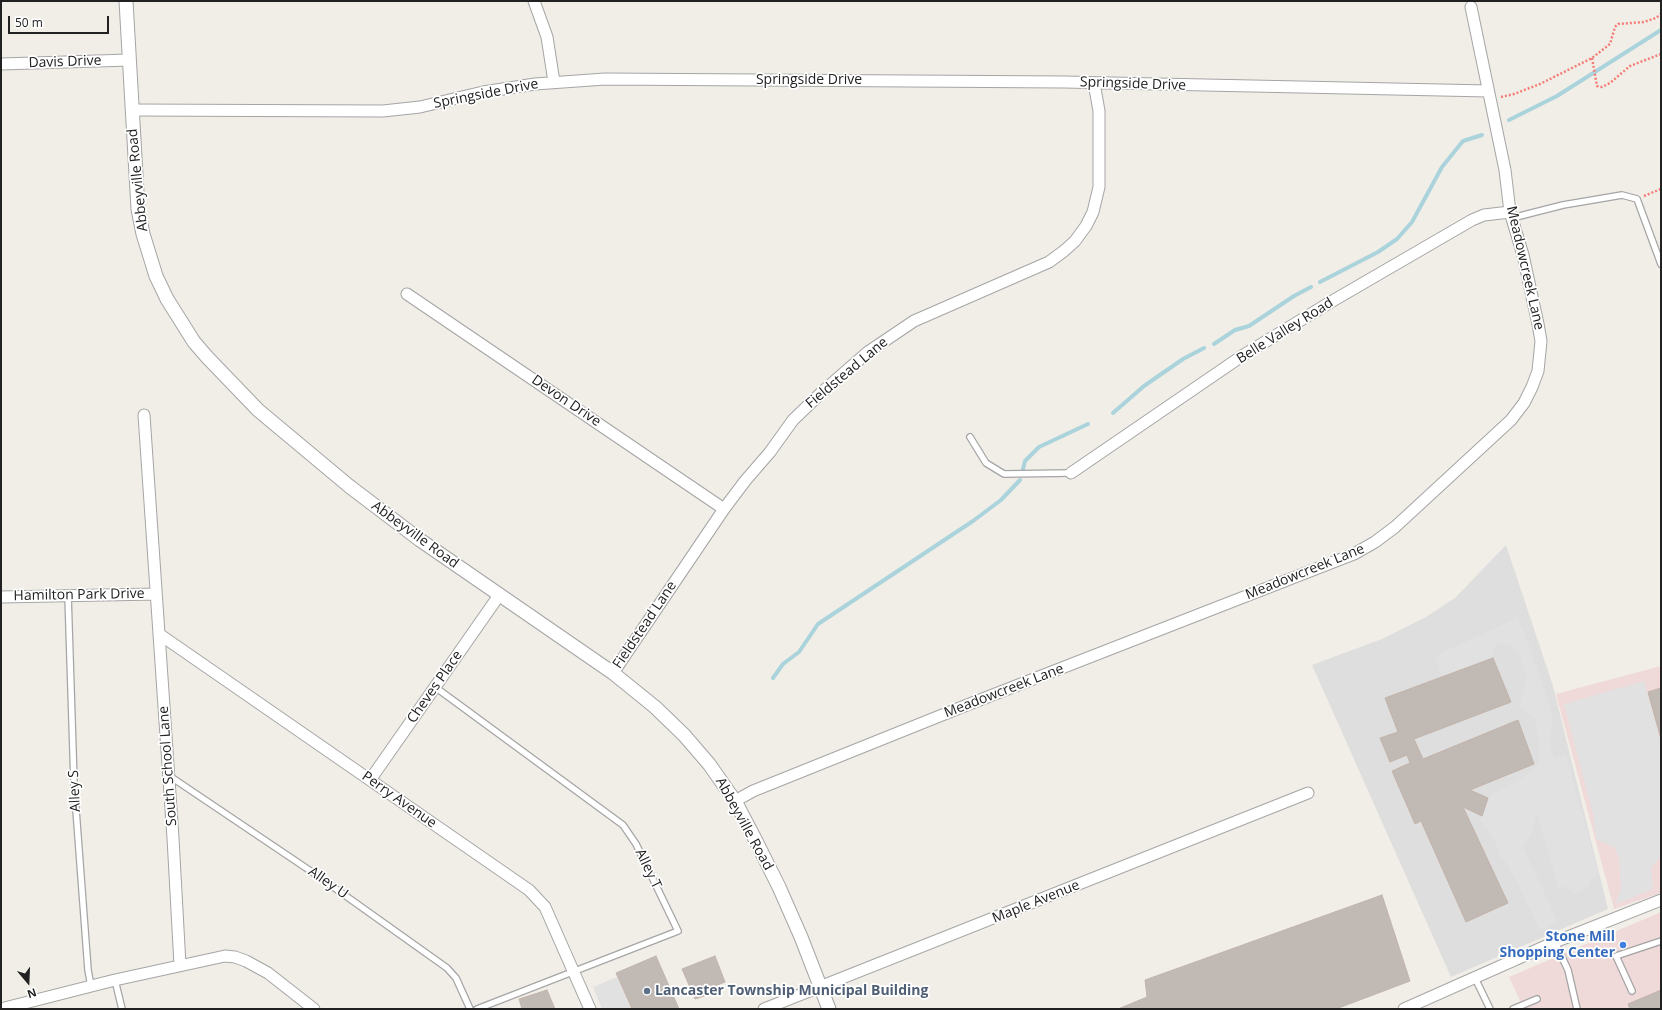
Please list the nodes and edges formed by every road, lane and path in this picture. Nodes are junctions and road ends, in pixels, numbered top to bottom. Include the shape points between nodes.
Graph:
1 (126, 1) edge
2 (534, 1) edge
3 (1471, 7) dead end
4 (1661, 14) edge
5 (1661, 54) edge
6 (1592, 58) junction
7 (129, 60) junction
8 (1, 64) edge
9 (554, 82) junction
10 (1094, 83) junction
11 (1488, 91) junction
12 (132, 110) junction
13 (1661, 189) edge
14 (1637, 199) junction
15 (1511, 215) junction
16 (1661, 264) edge
17 (407, 294) dead end
18 (144, 416) dead end
19 (970, 437) dead end
20 (1071, 473) joint
21 (724, 509) junction
22 (156, 594) junction
23 (500, 594) junction
24 (68, 595) junction
25 (1, 597) edge
26 (159, 634) junction
27 (613, 673) junction
28 (435, 687) junction
29 (168, 775) junction
30 (370, 780) junction
31 (1308, 793) dead end
32 (734, 801) junction
33 (1661, 900) edge
34 (1555, 942) junction
35 (1661, 942) edge
36 (180, 965) junction
37 (574, 971) junction
38 (1475, 978) junction
39 (115, 980) junction
40 (91, 987) junction
41 (820, 988) junction
42 (1632, 991) dead end
43 (1537, 999) dead end
44 (1, 1009) edge
45 (122, 1009) edge
46 (314, 1009) edge
47 (470, 1009) edge
48 (477, 1009) edge
49 (590, 1009) edge
50 (764, 1009) edge
51 (829, 1009) edge
52 (1404, 1009) edge
53 (1490, 1009) edge
54 (1514, 1009) edge
55 (1577, 1009) edge

1 - 7 street, Abbeyville Road
2 - 9 street via 547,37
3 - 11 street, Meadowcreek Lane
4 - 6 path via 1644,22 1618,24 1610,44
5 - 6 path via 1630,66 1606,86 1598,87
6 - 11 path via 1514,94 1501,97
7 - 8 street, Davis Drive
7 - 12 street, Abbeyville Road
9 - 10 street, Springside Drive via 605,79
9 - 12 street, Springside Drive via 483,92 420,107 384,111
10 - 11 street, Springside Drive
10 - 21 street, Fieldstead Lane via 1099,111 1099,187 1086,226 1075,241 1049,262 914,321 868,352 793,420
11 - 15 street, Meadowcreek Lane via 1505,170
12 - 23 street, Abbeyville Road via 138,209 143,234 156,276 167,300 194,342 258,410 349,486 420,540
13 - 14 path
14 - 15 lane via 1622,195
14 - 16 lane
15 - 20 street, Belle Valley Road via 1484,216 1472,220 1329,303 1242,356
15 - 32 street, Meadowcreek Lane via 1523,255 1541,341 1538,371 1524,404 1511,420 1395,528 1354,554 965,706 753,791
17 - 21 street, Devon Drive
18 - 22 street, South School Lane
19 - 20 lane via 986,462 1004,474
21 - 27 street, Fieldstead Lane
22 - 24 street, Hamilton Park Drive
22 - 26 street, South School Lane
23 - 27 street, Abbeyville Road
23 - 28 street, Cheves Place
24 - 25 street, Hamilton Park Drive
24 - 40 lane, Alley S via 74,783
26 - 29 street, South School Lane
26 - 30 street, Perry Avenue
27 - 32 street, Abbeyville Road via 655,707 684,735 709,764
28 - 30 street, Cheves Place
28 - 37 lane, Alley T via 624,825 636,844 678,931
29 - 36 street, South School Lane
29 - 47 lane, Alley U via 315,874 447,968 456,978
30 - 37 street, Perry Avenue via 529,890 545,907
31 - 41 street, Maple Avenue
32 - 41 street, Abbeyville Road via 802,937
33 - 34 street
34 - 38 street
34 - 55 lane via 1568,970
35 - 42 lane via 1616,956
36 - 39 street
36 - 46 street via 224,956 235,957 268,973
37 - 48 lane, Alley T
37 - 49 street, Perry Avenue
38 - 52 street
38 - 53 lane
39 - 40 street
39 - 45 lane
40 - 44 street
41 - 50 street, Maple Avenue
41 - 51 street, Abbeyville Road
43 - 54 lane

